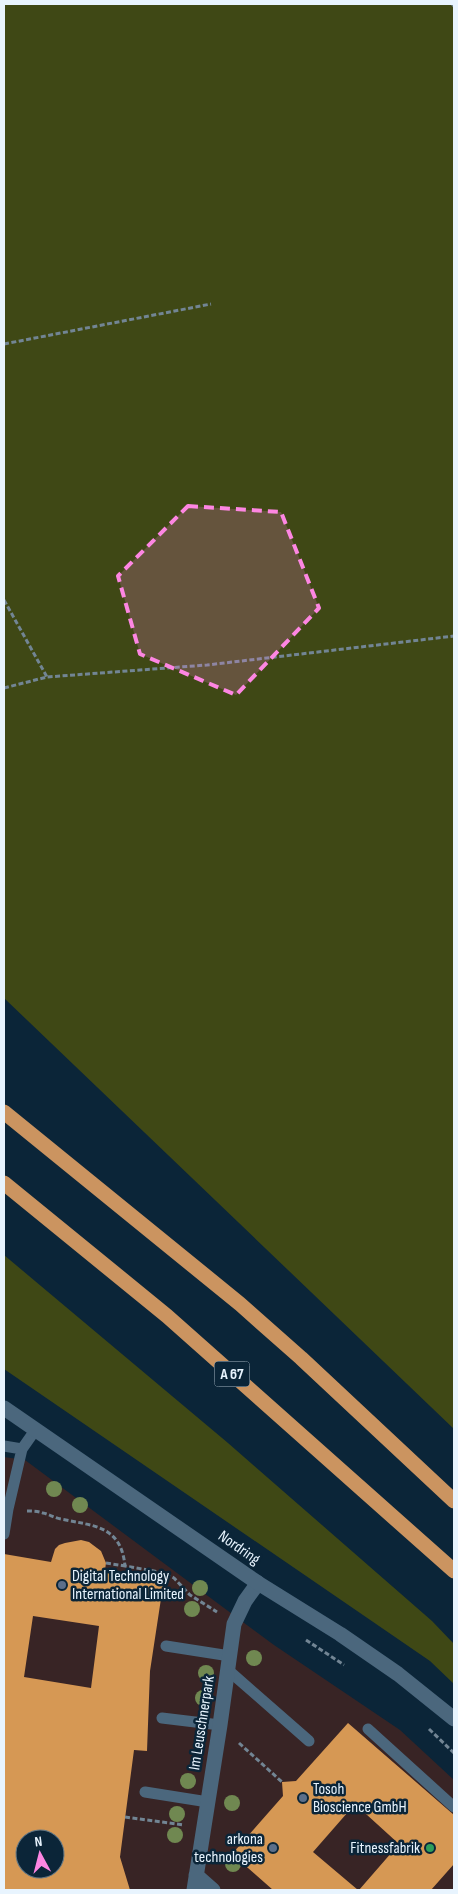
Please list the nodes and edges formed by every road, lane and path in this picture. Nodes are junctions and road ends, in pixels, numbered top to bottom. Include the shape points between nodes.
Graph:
1 (211, 304) dead end
2 (4, 344) edge
3 (4, 600) edge
4 (454, 636) edge
5 (47, 677) junction
6 (4, 688) edge
7 (4, 1112) edge
8 (4, 1183) edge
9 (4, 1408) edge
10 (36, 1429) junction
11 (4, 1446) edge
12 (22, 1449) junction
13 (454, 1500) edge
14 (8, 1508) junction
15 (4, 1534) edge
16 (106, 1563) dead end
17 (125, 1566) junction
18 (454, 1571) edge
19 (258, 1582) junction
20 (234, 1624) junction
21 (166, 1646) dead end
22 (229, 1663) junction
23 (162, 1718) dead end
24 (454, 1719) edge
25 (220, 1725) junction
26 (368, 1729) dead end
27 (309, 1741) dead end
28 (282, 1782) dead end
29 (145, 1792) dead end
30 (208, 1802) junction
31 (454, 1807) edge
32 (125, 1817) dead end
33 (204, 1828) junction
34 (195, 1883) edge
35 (213, 1890) edge

1 - 2 path
3 - 5 path
4 - 5 path via 207,664
5 - 6 path
7 - 13 highway via 246,1310
8 - 18 highway, A 67 via 167,1316
9 - 10 main road, Nordring
10 - 12 lane
10 - 19 main road, Nordring
11 - 12 lane
12 - 14 lane
14 - 15 lane
14 - 17 path via 100,1527 115,1537
16 - 17 path
17 - 20 path via 166,1572 190,1595
19 - 20 main road, Im Leuschnerpark
19 - 24 main road, Nordring via 391,1669
20 - 22 main road, Im Leuschnerpark
21 - 22 lane
22 - 25 main road, Im Leuschnerpark
22 - 27 lane
23 - 25 lane
25 - 28 path
25 - 30 main road, Im Leuschnerpark
26 - 31 lane
29 - 30 lane
30 - 33 main road, Im Leuschnerpark
32 - 33 path
33 - 34 main road, Im Leuschnerpark
34 - 35 main road, Im Leuschnerpark

